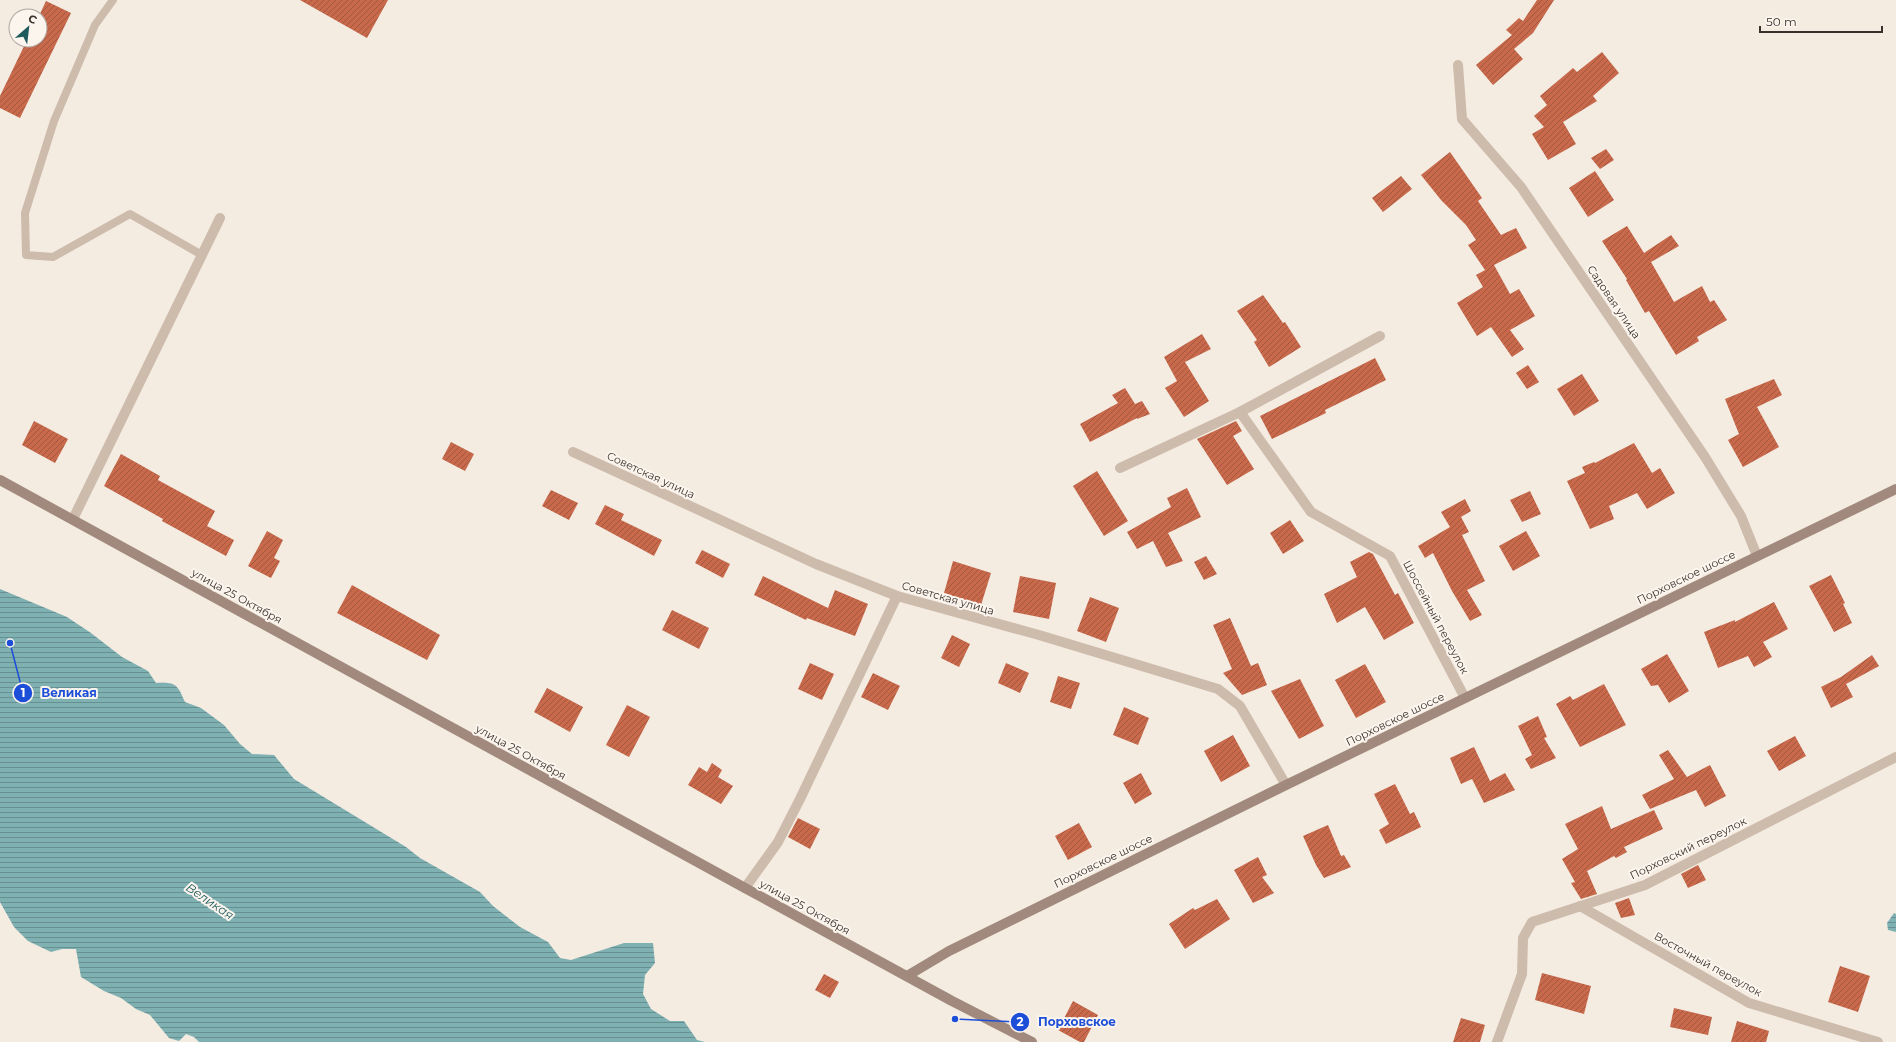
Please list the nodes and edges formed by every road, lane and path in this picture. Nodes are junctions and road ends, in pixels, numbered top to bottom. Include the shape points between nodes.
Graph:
1 (113, 0) edge
2 (1458, 65) dead end
3 (220, 218) dead end
4 (202, 254) junction
5 (1380, 336) dead end
6 (1240, 412) junction
7 (573, 452) dead end
8 (1120, 468) dead end
9 (0, 480) edge
10 (1896, 489) edge
11 (73, 519) junction
12 (1757, 556) junction
13 (897, 596) junction
14 (1465, 698) junction
15 (1896, 757) edge
16 (1286, 785) junction
17 (745, 888) junction
18 (1580, 906) junction
19 (907, 976) junction
20 (1032, 1042) edge
21 (1498, 1042) edge
22 (1878, 1042) edge

1 - 4 lane via 95,25 54,120 25,213 26,254 53,258 130,214
2 - 12 street, Садовая улица via 1462,119 1521,187 1705,457 1741,516
3 - 4 street
4 - 11 street
5 - 6 street
6 - 8 street
6 - 14 street, Шоссейный переулок via 1311,512 1390,556
7 - 13 street, Советская улица via 816,564
9 - 11 main road, улица 25 Октября
10 - 12 main road, Порховское шоссе
11 - 17 main road, улица 25 Октября
12 - 14 main road, Порховское шоссе
13 - 16 street, Советская улица via 1218,688 1240,706
13 - 17 street via 778,842
14 - 16 main road, Порховское шоссе
15 - 18 street, Порховский переулок via 1645,885
16 - 19 main road, Порховское шоссе via 956,947
17 - 19 main road, улица 25 Октября
18 - 21 street, Порховский переулок via 1532,922 1523,938 1522,974
18 - 22 street, Восточный переулок via 1749,1003
19 - 20 main road, улица 25 Октября

